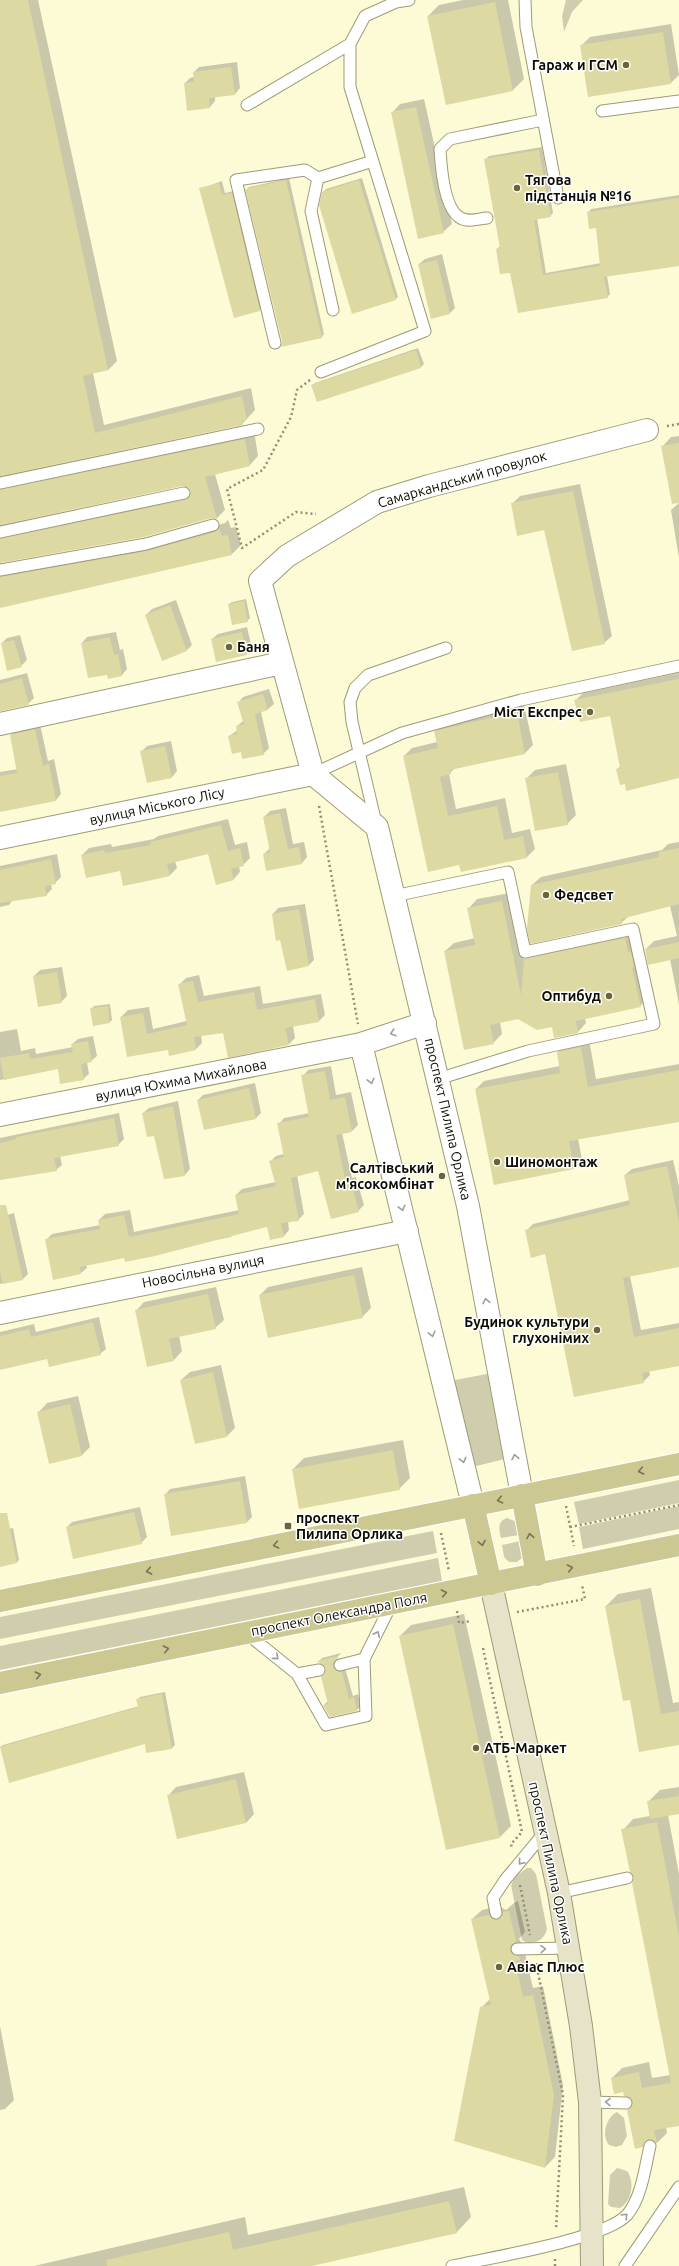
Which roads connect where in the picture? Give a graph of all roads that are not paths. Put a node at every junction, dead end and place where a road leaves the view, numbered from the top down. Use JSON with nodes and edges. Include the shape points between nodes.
{"nodes":[{"id":1,"x":409,"y":0,"type":"edge"},
{"id":2,"x":525,"y":0,"type":"edge"},
{"id":3,"x":350,"y":44,"type":"junction"},
{"id":4,"x":679,"y":100,"type":"edge"},
{"id":5,"x":247,"y":105,"type":"dead end"},
{"id":6,"x":602,"y":111,"type":"dead end"},
{"id":7,"x":543,"y":120,"type":"junction"},
{"id":8,"x":373,"y":161,"type":"junction"},
{"id":9,"x":318,"y":178,"type":"junction"},
{"id":10,"x":558,"y":198,"type":"dead end"},
{"id":11,"x":487,"y":218,"type":"dead end"},
{"id":12,"x":333,"y":310,"type":"dead end"},
{"id":13,"x":276,"y":343,"type":"dead end"},
{"id":14,"x":321,"y":372,"type":"road end"},
{"id":15,"x":258,"y":429,"type":"dead end"},
{"id":16,"x":647,"y":430,"type":"dead end"},
{"id":17,"x":0,"y":483,"type":"edge"},
{"id":18,"x":184,"y":492,"type":"dead end"},
{"id":19,"x":213,"y":525,"type":"dead end"},
{"id":20,"x":0,"y":532,"type":"edge"},
{"id":21,"x":0,"y":570,"type":"edge"},
{"id":22,"x":446,"y":648,"type":"dead end"},
{"id":23,"x":282,"y":663,"type":"junction"},
{"id":24,"x":679,"y":666,"type":"edge"},
{"id":25,"x":0,"y":724,"type":"edge"},
{"id":26,"x":359,"y":753,"type":"junction"},
{"id":27,"x":313,"y":774,"type":"junction"},
{"id":28,"x":377,"y":827,"type":"junction"},
{"id":29,"x":0,"y":838,"type":"edge"},
{"id":30,"x":394,"y":896,"type":"junction"},
{"id":31,"x":425,"y":1023,"type":"junction"},
{"id":32,"x":361,"y":1044,"type":"junction"},
{"id":33,"x":438,"y":1079,"type":"junction"},
{"id":34,"x":0,"y":1116,"type":"edge"},
{"id":35,"x":407,"y":1230,"type":"junction"},
{"id":36,"x":0,"y":1313,"type":"edge"},
{"id":37,"x":679,"y":1464,"type":"edge"},
{"id":38,"x":522,"y":1495,"type":"junction"},
{"id":39,"x":473,"y":1505,"type":"junction"},
{"id":40,"x":679,"y":1545,"type":"edge"},
{"id":41,"x":537,"y":1574,"type":"junction"},
{"id":42,"x":490,"y":1584,"type":"junction"},
{"id":43,"x":0,"y":1601,"type":"edge"},
{"id":44,"x":392,"y":1603,"type":"junction"},
{"id":45,"x":246,"y":1632,"type":"junction"},
{"id":46,"x":364,"y":1659,"type":"junction"},
{"id":47,"x":340,"y":1665,"type":"dead end"},
{"id":48,"x":319,"y":1670,"type":"dead end"},
{"id":49,"x":297,"y":1674,"type":"junction"},
{"id":50,"x":0,"y":1683,"type":"edge"},
{"id":51,"x":546,"y":1831,"type":"junction"},
{"id":52,"x":628,"y":1878,"type":"dead end"},
{"id":53,"x":559,"y":1893,"type":"junction"},
{"id":54,"x":496,"y":1913,"type":"dead end"},
{"id":55,"x":569,"y":1948,"type":"junction"},
{"id":56,"x":517,"y":1949,"type":"dead end"},
{"id":57,"x":590,"y":2102,"type":"junction"},
{"id":58,"x":626,"y":2103,"type":"dead end"},
{"id":59,"x":650,"y":2146,"type":"dead end"},
{"id":60,"x":679,"y":2188,"type":"edge"},
{"id":61,"x":591,"y":2234,"type":"junction"},
{"id":62,"x":452,"y":2266,"type":"edge"},
{"id":63,"x":592,"y":2266,"type":"edge"},
{"id":64,"x":626,"y":2266,"type":"edge"}],
"edges":[{"from":1,"to":3,"type":"lane","via":[[396,2],[366,16]]},
{"from":2,"to":7,"type":"lane","via":[[526,27]]},
{"from":3,"to":5,"type":"lane"},
{"from":3,"to":8,"type":"lane","via":[[350,87]]},
{"from":4,"to":6,"type":"lane"},
{"from":7,"to":10,"type":"lane"},
{"from":7,"to":11,"type":"lane","via":[[450,139],[440,150],[449,205],[459,218],[470,221]]},
{"from":8,"to":9,"type":"lane"},
{"from":8,"to":14,"type":"lane","via":[[425,331]]},
{"from":9,"to":12,"type":"lane","via":[[311,211]]},
{"from":9,"to":13,"type":"lane","via":[[305,170],[236,180]]},
{"from":15,"to":17,"type":"lane"},
{"from":16,"to":23,"type":"street","name":"Самаркандський провулок","via":[[429,486],[377,502],[287,556],[260,581]]},
{"from":18,"to":20,"type":"lane"},
{"from":19,"to":21,"type":"lane","via":[[146,544]]},
{"from":22,"to":26,"type":"lane","via":[[368,675],[355,688],[350,702]]},
{"from":23,"to":25,"type":"street"},
{"from":23,"to":27,"type":"street","name":"Самаркандський провулок"},
{"from":24,"to":26,"type":"lane","via":[[513,702],[402,733]]},
{"from":26,"to":27,"type":"lane"},
{"from":26,"to":28,"type":"lane"},
{"from":27,"to":28,"type":"street"},
{"from":27,"to":29,"type":"street","name":"вулиця Міського Лісу"},
{"from":28,"to":30,"type":"street","name":"проспект Пилипа Орлика"},
{"from":30,"to":31,"type":"street","name":"проспект Пилипа Орлика"},
{"from":30,"to":33,"type":"lane","via":[[508,872],[525,952],[633,929],[654,1024],[528,1051]]},
{"from":31,"to":32,"type":"street","name":"вулиця Юхима Михайлова","one_way":true},
{"from":31,"to":33,"type":"street","name":"проспект Пилипа Орлика"},
{"from":32,"to":34,"type":"street","name":"вулиця Юхима Михайлова"},
{"from":32,"to":35,"type":"street","one_way":true},
{"from":38,"to":33,"type":"street","name":"проспект Пилипа Орлика","one_way":true,"via":[[468,1206]]},
{"from":35,"to":36,"type":"street","name":"Новосільна вулиця"},
{"from":35,"to":39,"type":"street","one_way":true},
{"from":37,"to":38,"type":"main road","one_way":true},
{"from":38,"to":39,"type":"main road","one_way":true},
{"from":41,"to":38,"type":"main road","one_way":true},
{"from":39,"to":42,"type":"main road","one_way":true},
{"from":39,"to":43,"type":"main road","one_way":true},
{"from":41,"to":40,"type":"main road","name":"проспект Олександра Поля","one_way":true},
{"from":41,"to":42,"type":"main road","name":"проспект Олександра Поля"},
{"from":44,"to":42,"type":"main road","name":"проспект Олександра Поля","one_way":true},
{"from":42,"to":51,"type":"main road","name":"проспект Пилипа Орлика"},
{"from":44,"to":45,"type":"main road","name":"проспект Олександра Поля"},
{"from":46,"to":44,"type":"lane","one_way":true},
{"from":45,"to":49,"type":"lane","one_way":true},
{"from":50,"to":45,"type":"main road","name":"проспект Олександра Поля","one_way":true},
{"from":46,"to":47,"type":"lane"},
{"from":46,"to":49,"type":"lane","via":[[366,1716],[326,1725]]},
{"from":48,"to":49,"type":"lane"},
{"from":51,"to":53,"type":"main road","name":"проспект Пилипа Орлика"},
{"from":51,"to":54,"type":"lane","one_way":true,"via":[[493,1898]]},
{"from":52,"to":53,"type":"lane"},
{"from":53,"to":55,"type":"main road","name":"проспект Пилипа Орлика"},
{"from":56,"to":55,"type":"lane","one_way":true},
{"from":55,"to":57,"type":"main road","name":"проспект Пилипа Орлика"},
{"from":58,"to":57,"type":"lane","one_way":true},
{"from":57,"to":61,"type":"main road","name":"проспект Пилипа Орлика"},
{"from":61,"to":59,"type":"lane","one_way":true,"via":[[620,2221],[632,2208]]},
{"from":60,"to":64,"type":"lane"},
{"from":61,"to":62,"type":"lane"},
{"from":61,"to":63,"type":"main road","name":"проспект Пилипа Орлика"}]}
